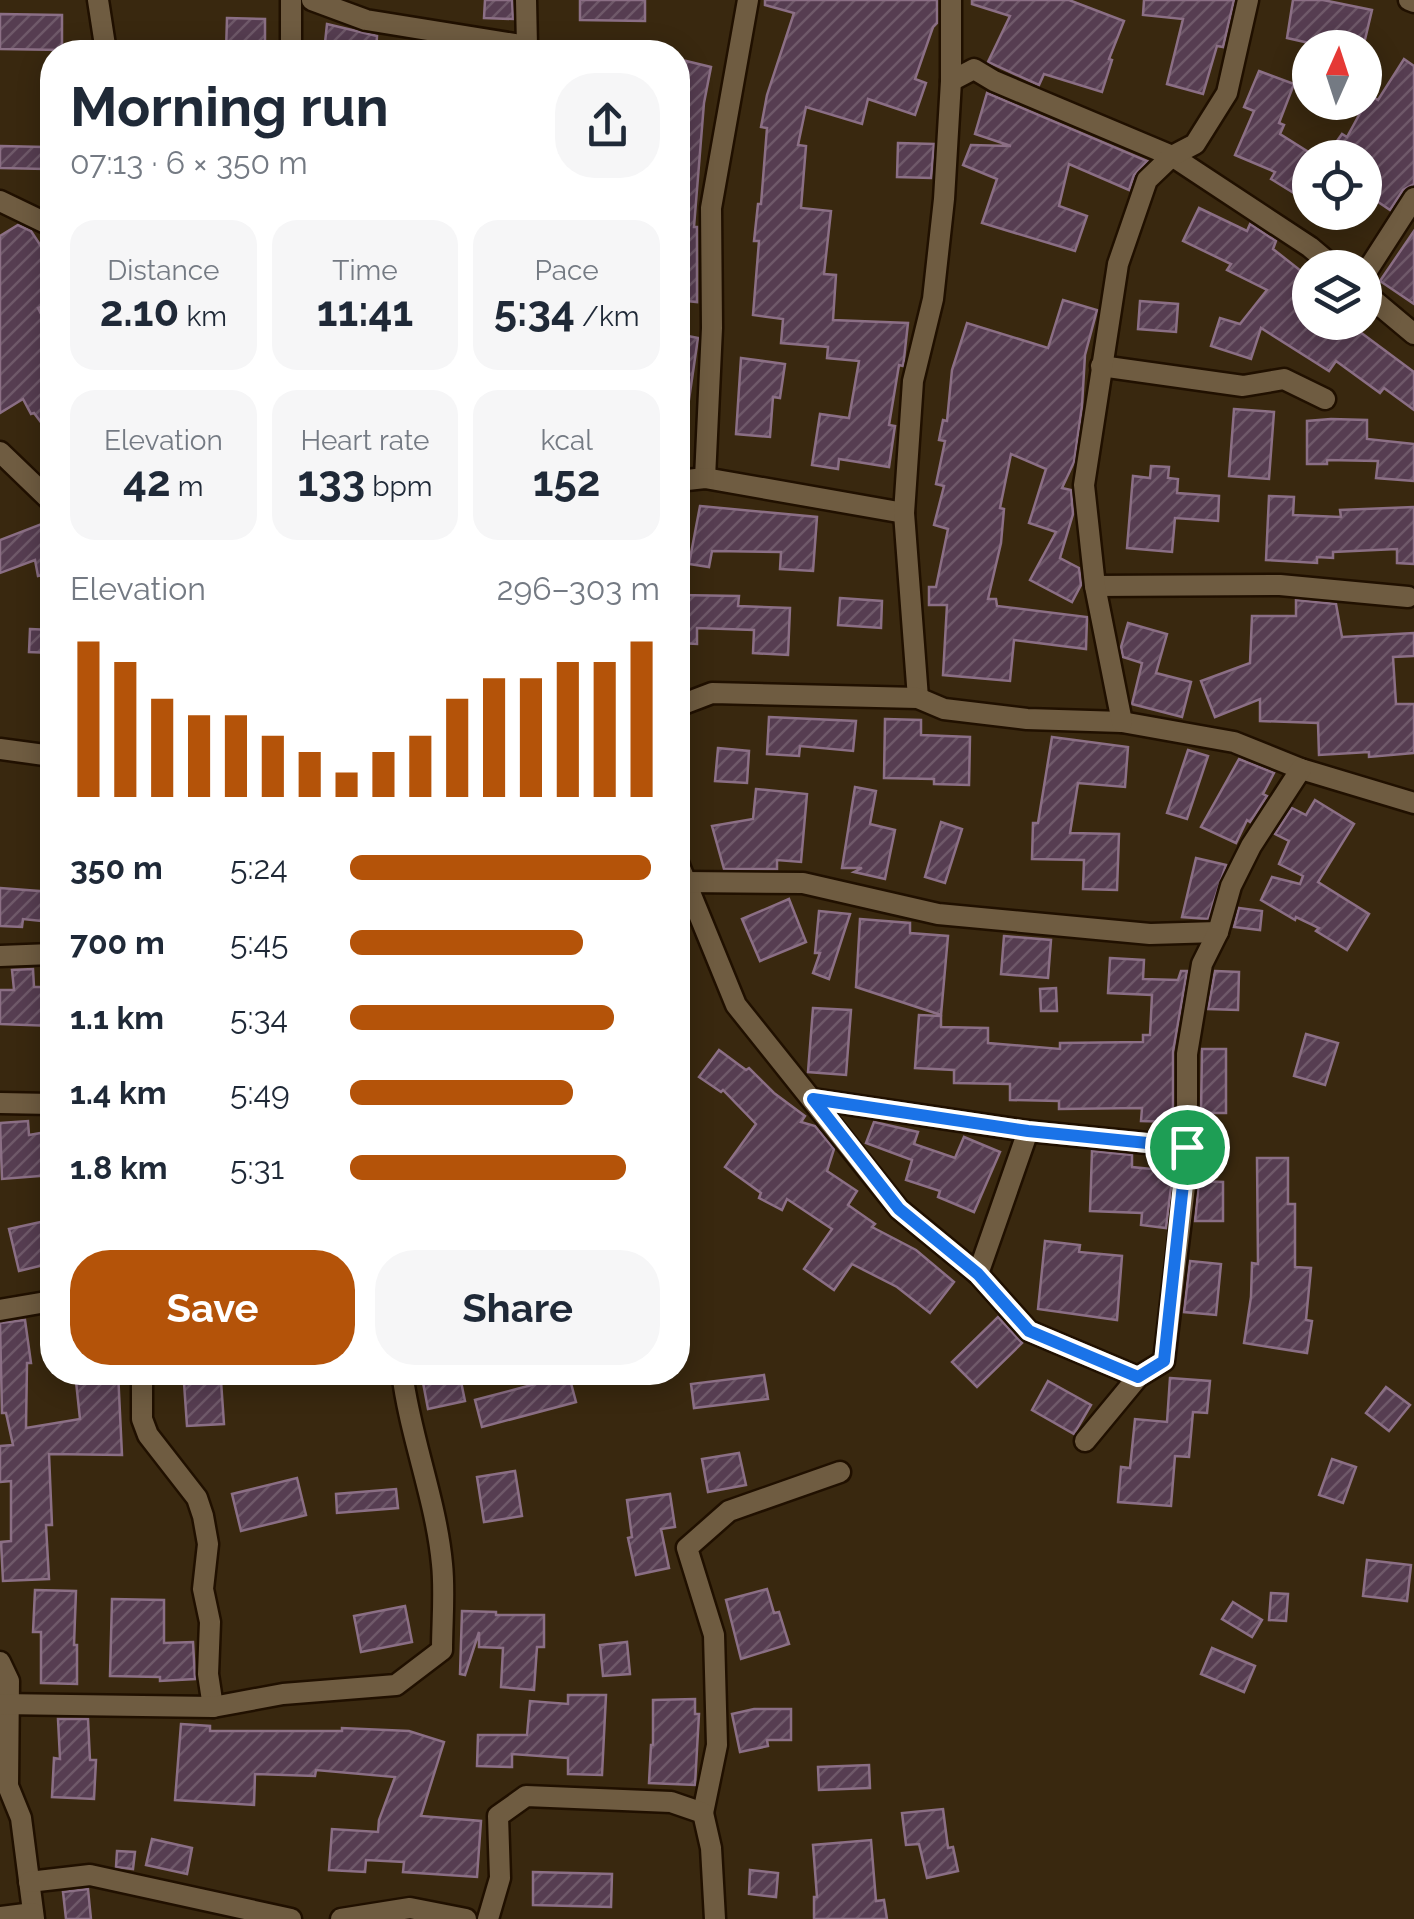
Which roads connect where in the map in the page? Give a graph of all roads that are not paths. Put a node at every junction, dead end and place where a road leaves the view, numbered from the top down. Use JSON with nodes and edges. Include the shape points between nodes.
{"nodes":[{"id":1,"x":98,"y":0,"type":"edge"},
{"id":2,"x":292,"y":0,"type":"edge"},
{"id":3,"x":312,"y":0,"type":"edge"},
{"id":4,"x":526,"y":0,"type":"edge"},
{"id":5,"x":748,"y":0,"type":"edge"},
{"id":6,"x":951,"y":0,"type":"edge"},
{"id":7,"x":1248,"y":0,"type":"edge"},
{"id":8,"x":104,"y":40,"type":"edge"},
{"id":9,"x":291,"y":40,"type":"edge"},
{"id":10,"x":473,"y":40,"type":"edge"},
{"id":11,"x":526,"y":40,"type":"edge"},
{"id":12,"x":951,"y":80,"type":"junction"},
{"id":13,"x":1172,"y":156,"type":"junction"},
{"id":14,"x":1414,"y":198,"type":"edge"},
{"id":15,"x":0,"y":201,"type":"edge"},
{"id":16,"x":40,"y":220,"type":"edge"},
{"id":17,"x":1314,"y":250,"type":"edge"},
{"id":18,"x":1380,"y":250,"type":"edge"},
{"id":19,"x":1382,"y":307,"type":"edge"},
{"id":20,"x":1414,"y":334,"type":"edge"},
{"id":21,"x":1101,"y":366,"type":"junction"},
{"id":22,"x":1325,"y":399,"type":"dead end"},
{"id":23,"x":0,"y":452,"type":"edge"},
{"id":24,"x":706,"y":478,"type":"junction"},
{"id":25,"x":690,"y":480,"type":"edge"},
{"id":26,"x":40,"y":484,"type":"edge"},
{"id":27,"x":904,"y":514,"type":"junction"},
{"id":28,"x":1095,"y":586,"type":"junction"},
{"id":29,"x":1408,"y":597,"type":"dead end"},
{"id":30,"x":918,"y":698,"type":"junction"},
{"id":31,"x":690,"y":701,"type":"edge"},
{"id":32,"x":1122,"y":722,"type":"junction"},
{"id":33,"x":0,"y":749,"type":"edge"},
{"id":34,"x":40,"y":754,"type":"edge"},
{"id":35,"x":1301,"y":770,"type":"junction"},
{"id":36,"x":1414,"y":803,"type":"edge"},
{"id":37,"x":690,"y":873,"type":"edge"},
{"id":38,"x":690,"y":894,"type":"edge"},
{"id":39,"x":1218,"y":932,"type":"junction"},
{"id":40,"x":40,"y":954,"type":"edge"},
{"id":41,"x":0,"y":956,"type":"edge"},
{"id":42,"x":813,"y":1099,"type":"junction"},
{"id":43,"x":0,"y":1103,"type":"edge"},
{"id":44,"x":40,"y":1104,"type":"edge"},
{"id":45,"x":1028,"y":1131,"type":"junction"},
{"id":46,"x":1187,"y":1147,"type":"junction"},
{"id":47,"x":978,"y":1274,"type":"junction"},
{"id":48,"x":40,"y":1303,"type":"edge"},
{"id":49,"x":0,"y":1310,"type":"edge"},
{"id":50,"x":1138,"y":1377,"type":"junction"},
{"id":51,"x":142,"y":1385,"type":"edge"},
{"id":52,"x":403,"y":1385,"type":"edge"},
{"id":53,"x":1085,"y":1441,"type":"dead end"},
{"id":54,"x":840,"y":1472,"type":"dead end"},
{"id":55,"x":0,"y":1662,"type":"edge"},
{"id":56,"x":4,"y":1704,"type":"edge"},
{"id":57,"x":213,"y":1707,"type":"junction"},
{"id":58,"x":704,"y":1812,"type":"junction"},
{"id":59,"x":29,"y":1882,"type":"junction"},
{"id":60,"x":0,"y":1916,"type":"edge"},
{"id":61,"x":33,"y":1916,"type":"edge"},
{"id":62,"x":291,"y":1919,"type":"edge"},
{"id":63,"x":341,"y":1919,"type":"edge"},
{"id":64,"x":466,"y":1919,"type":"edge"},
{"id":65,"x":488,"y":1919,"type":"edge"},
{"id":66,"x":714,"y":1919,"type":"edge"}],
"edges":[{"from":1,"to":8,"type":"street"},
{"from":2,"to":9,"type":"street"},
{"from":3,"to":10,"type":"street","via":[[366,20]]},
{"from":4,"to":11,"type":"street"},
{"from":5,"to":24,"type":"street","via":[[712,208]]},
{"from":6,"to":12,"type":"street"},
{"from":7,"to":13,"type":"street","via":[[1226,93],[1195,144]]},
{"from":12,"to":13,"type":"street","via":[[974,69]]},
{"from":12,"to":27,"type":"street","via":[[933,299],[912,382]]},
{"from":13,"to":17,"type":"street"},
{"from":13,"to":21,"type":"street","via":[[1147,180],[1118,264]]},
{"from":14,"to":18,"type":"street"},
{"from":15,"to":16,"type":"street"},
{"from":19,"to":20,"type":"street"},
{"from":21,"to":22,"type":"street","via":[[1243,386],[1284,379]]},
{"from":21,"to":28,"type":"street","via":[[1084,484]]},
{"from":23,"to":26,"type":"street"},
{"from":24,"to":25,"type":"street"},
{"from":24,"to":27,"type":"street"},
{"from":27,"to":30,"type":"street"},
{"from":28,"to":29,"type":"street","via":[[1280,584]]},
{"from":28,"to":32,"type":"street"},
{"from":30,"to":31,"type":"street","via":[[712,693]]},
{"from":30,"to":32,"type":"street","via":[[944,710]]},
{"from":32,"to":35,"type":"street","via":[[1234,742]]},
{"from":33,"to":34,"type":"street"},
{"from":35,"to":36,"type":"street"},
{"from":35,"to":39,"type":"street","via":[[1231,886]]},
{"from":37,"to":39,"type":"street","via":[[803,883],[938,914],[1150,934]]},
{"from":38,"to":42,"type":"street","via":[[736,1005]]},
{"from":39,"to":46,"type":"street","via":[[1202,964],[1187,1054]]},
{"from":40,"to":41,"type":"street"},
{"from":42,"to":45,"type":"street"},
{"from":42,"to":47,"type":"street","via":[[899,1209]]},
{"from":43,"to":44,"type":"street"},
{"from":45,"to":46,"type":"street"},
{"from":45,"to":47,"type":"street"},
{"from":46,"to":50,"type":"street","via":[[1164,1361]]},
{"from":47,"to":50,"type":"street","via":[[1029,1331]]},
{"from":48,"to":49,"type":"street"},
{"from":50,"to":53,"type":"street"},
{"from":51,"to":57,"type":"street","via":[[148,1436],[197,1498],[203,1516]]},
{"from":52,"to":57,"type":"street","via":[[442,1563],[442,1650],[396,1685]]},
{"from":54,"to":58,"type":"street","via":[[729,1510],[687,1548],[714,1635],[717,1745]]},
{"from":55,"to":56,"type":"street","via":[[8,1681]]},
{"from":56,"to":57,"type":"street"},
{"from":56,"to":59,"type":"street","via":[[8,1786],[21,1818]]},
{"from":58,"to":65,"type":"street","via":[[671,1802],[526,1796],[498,1816],[500,1878]]},
{"from":58,"to":66,"type":"street"},
{"from":59,"to":61,"type":"street"},
{"from":59,"to":62,"type":"street","via":[[90,1876]]},
{"from":60,"to":61,"type":"street"},
{"from":63,"to":64,"type":"street","via":[[410,1908]]}]}
